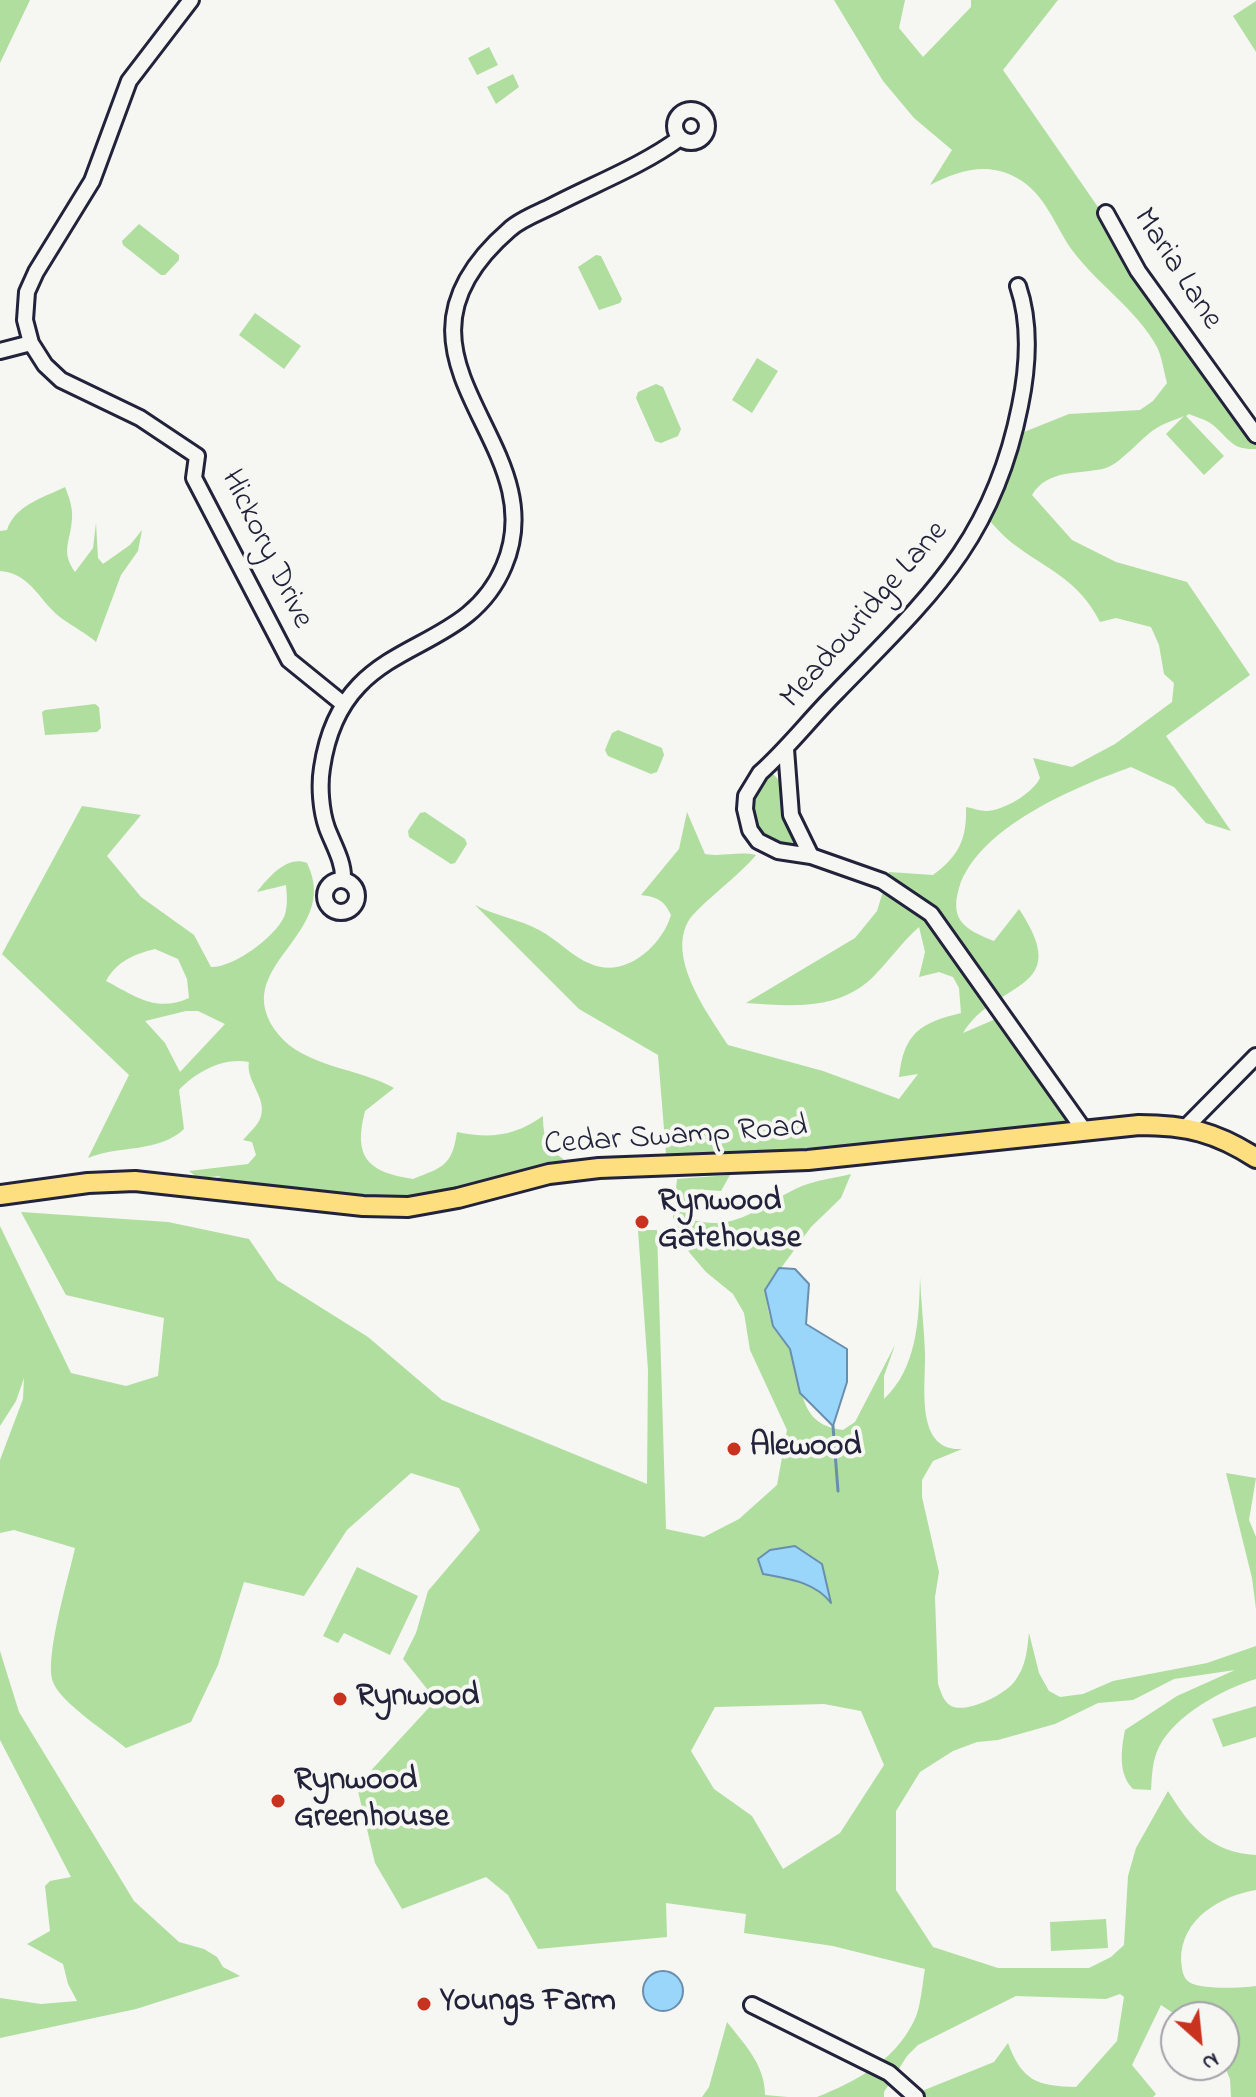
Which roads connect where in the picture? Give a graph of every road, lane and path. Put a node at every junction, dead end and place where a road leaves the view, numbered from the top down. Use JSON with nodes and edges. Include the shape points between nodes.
{"nodes":[{"id":1,"x":191,"y":0,"type":"edge"},
{"id":2,"x":680,"y":138,"type":"dead end"},
{"id":3,"x":1106,"y":213,"type":"dead end"},
{"id":4,"x":1018,"y":286,"type":"dead end"},
{"id":5,"x":31,"y":343,"type":"junction"},
{"id":6,"x":0,"y":351,"type":"edge"},
{"id":7,"x":1256,"y":435,"type":"edge"},
{"id":8,"x":342,"y":703,"type":"junction"},
{"id":9,"x":786,"y":749,"type":"junction"},
{"id":10,"x":811,"y":856,"type":"junction"},
{"id":11,"x":343,"y":879,"type":"dead end"},
{"id":12,"x":1256,"y":1056,"type":"edge"},
{"id":13,"x":1187,"y":1126,"type":"junction"},
{"id":14,"x":1084,"y":1130,"type":"junction"},
{"id":15,"x":1256,"y":1158,"type":"edge"},
{"id":16,"x":1,"y":1191,"type":"edge"},
{"id":17,"x":752,"y":2005,"type":"dead end"},
{"id":18,"x":916,"y":2097,"type":"edge"}],
"edges":[{"from":1,"to":5,"type":"street","via":[[129,81],[92,181],[36,272],[27,292],[25,320]]},
{"from":2,"to":8,"type":"street","via":[[512,227],[472,266],[455,315],[454,351],[512,487],[511,549],[494,588],[474,611],[385,662]]},
{"from":3,"to":7,"type":"street","name":"Maria Lane","via":[[1138,271]]},
{"from":4,"to":9,"type":"street","name":"Meadowridge Lane","via":[[1026,316],[1023,392],[989,507],[948,574]]},
{"from":5,"to":6,"type":"street"},
{"from":5,"to":8,"type":"street","name":"Hickory Drive","via":[[61,380],[140,418],[197,456],[194,478],[289,660]]},
{"from":8,"to":11,"type":"street","via":[[326,748],[321,784],[325,821]]},
{"from":9,"to":10,"type":"street","name":"Meadowridge Lane","via":[[791,815]]},
{"from":9,"to":10,"type":"street","name":"Meadowridge Lane","via":[[750,785],[745,817],[758,841]]},
{"from":10,"to":14,"type":"street","name":"Meadowridge Lane","via":[[882,881],[931,914]]},
{"from":12,"to":13,"type":"street"},
{"from":13,"to":14,"type":"main road","name":"Cedar Swamp Road"},
{"from":13,"to":15,"type":"main road","name":"Cedar Swamp Road"},
{"from":14,"to":16,"type":"main road","name":"Cedar Swamp Road","via":[[808,1160],[599,1168],[549,1174],[408,1207],[135,1181]]},
{"from":17,"to":18,"type":"street","via":[[889,2073]]}]}
